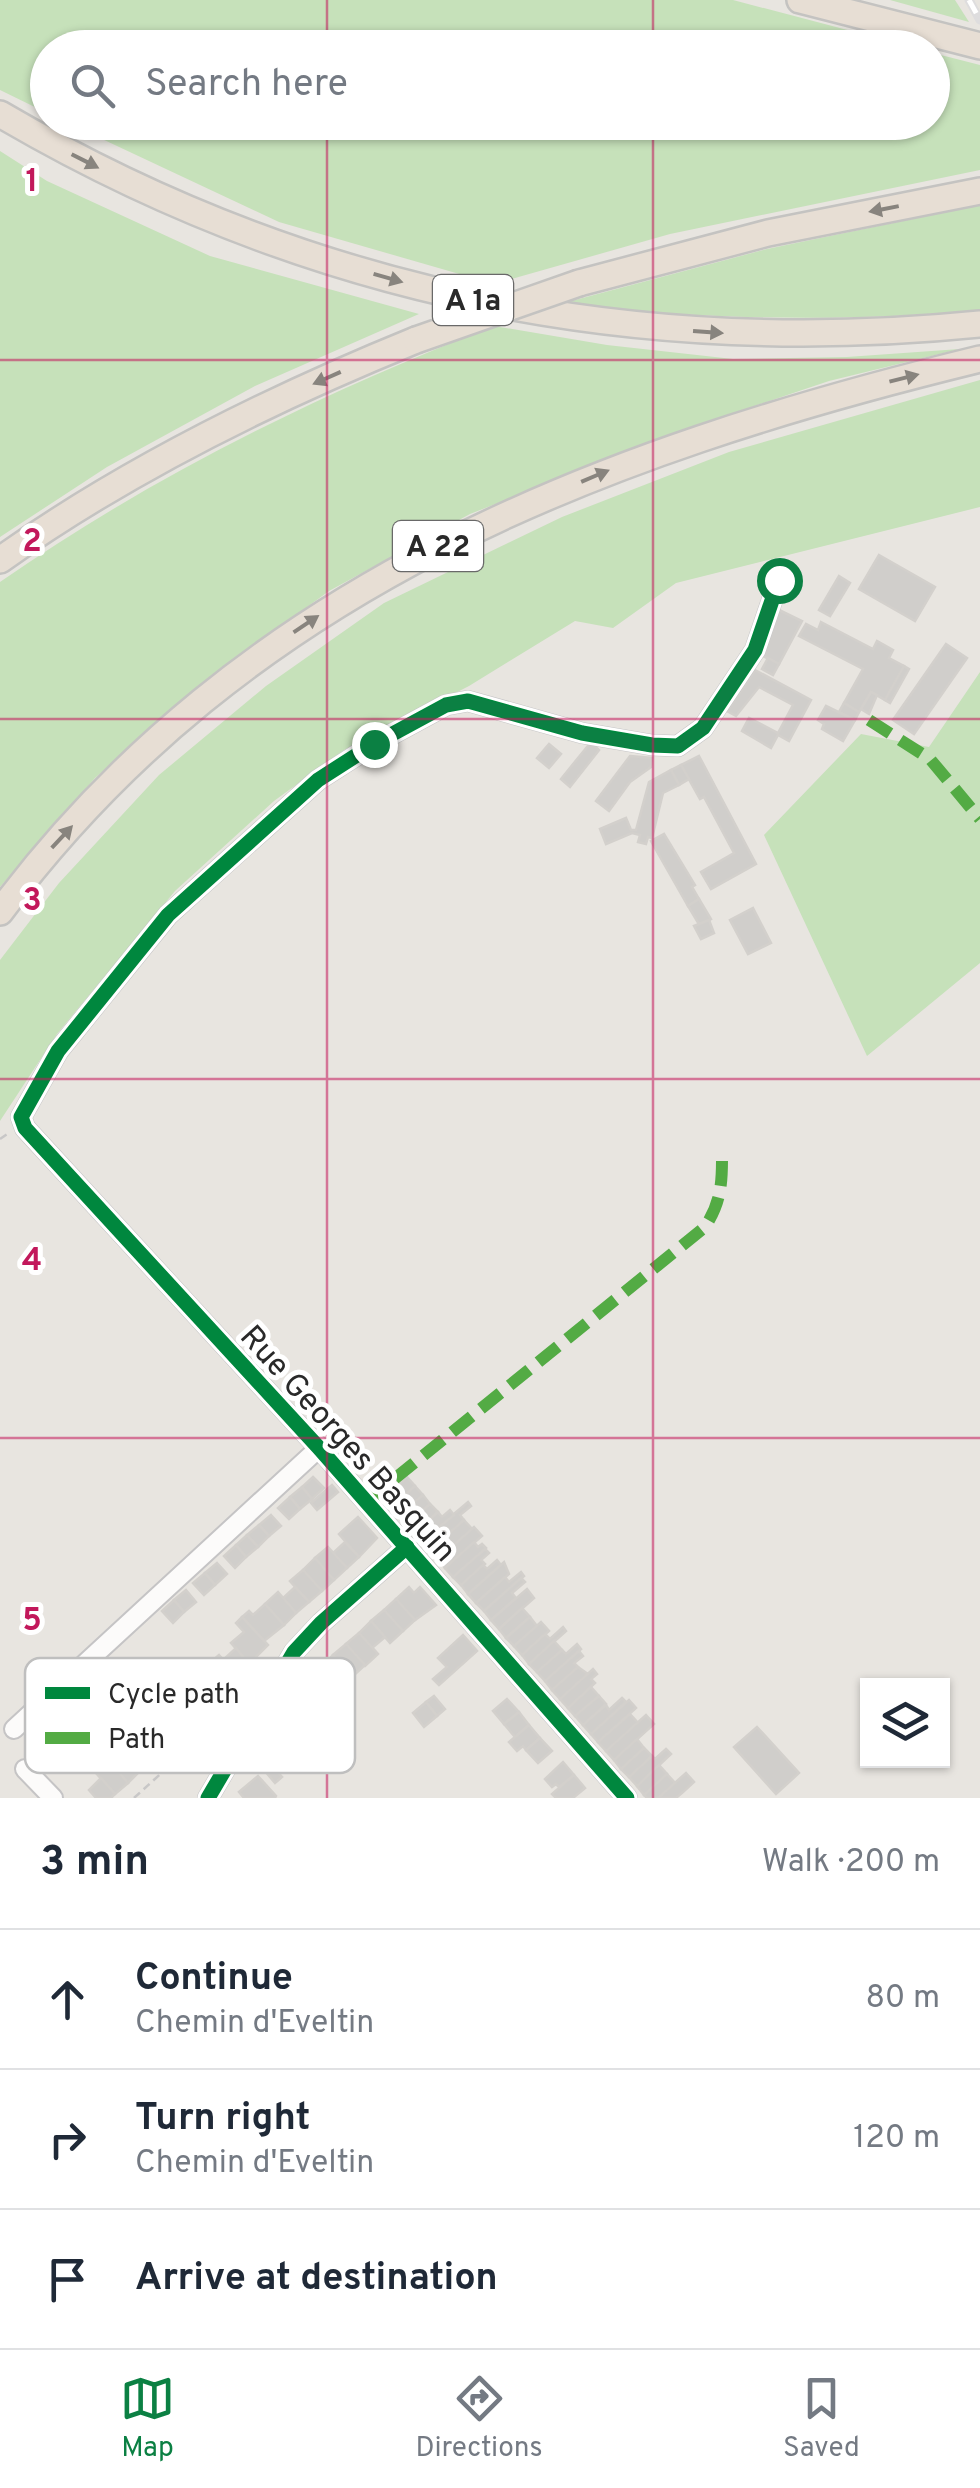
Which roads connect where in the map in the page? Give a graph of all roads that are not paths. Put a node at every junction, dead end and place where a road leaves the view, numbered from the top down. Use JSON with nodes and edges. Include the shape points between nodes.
{"nodes":[{"id":1,"x":800,"y":0,"type":"edge"},
{"id":2,"x":917,"y":30,"type":"edge"},
{"id":3,"x":950,"y":39,"type":"edge"},
{"id":4,"x":979,"y":46,"type":"edge"},
{"id":5,"x":0,"y":114,"type":"edge"},
{"id":6,"x":30,"y":130,"type":"edge"},
{"id":7,"x":49,"y":140,"type":"edge"},
{"id":8,"x":980,"y":190,"type":"edge"},
{"id":9,"x":980,"y":324,"type":"edge"},
{"id":10,"x":980,"y":359,"type":"edge"},
{"id":11,"x":0,"y":560,"type":"edge"},
{"id":12,"x":779,"y":580,"type":"dead end"},
{"id":13,"x":0,"y":912,"type":"edge"},
{"id":14,"x":319,"y":1448,"type":"junction"},
{"id":15,"x":406,"y":1548,"type":"junction"},
{"id":16,"x":92,"y":1658,"type":"edge"},
{"id":17,"x":293,"y":1658,"type":"edge"},
{"id":18,"x":25,"y":1720,"type":"edge"},
{"id":19,"x":14,"y":1730,"type":"dead end"},
{"id":20,"x":29,"y":1773,"type":"edge"},
{"id":21,"x":223,"y":1773,"type":"edge"},
{"id":22,"x":53,"y":1798,"type":"edge"},
{"id":23,"x":208,"y":1798,"type":"edge"},
{"id":24,"x":627,"y":1798,"type":"edge"}],
"edges":[{"from":1,"to":2,"type":"highway"},
{"from":3,"to":4,"type":"highway"},
{"from":5,"to":6,"type":"highway","number":"A 1a","one_way":true},
{"from":7,"to":9,"type":"highway","number":"A 1a","one_way":true,"via":[[254,235],[486,303],[576,320],[723,333]]},
{"from":8,"to":11,"type":"highway","one_way":true,"bridge":true,"via":[[768,233],[579,283],[416,340],[225,426]]},
{"from":13,"to":10,"type":"highway","number":"A 22","one_way":true,"via":[[91,806],[184,718],[297,630],[388,572],[481,524],[658,452],[819,400]]},
{"from":12,"to":14,"type":"street","name":"Rue Georges Basquin","via":[[755,650],[703,728],[678,746],[582,733],[468,701],[446,705],[318,780],[168,915],[58,1052],[26,1103],[25,1128]]},
{"from":14,"to":15,"type":"street","name":"Rue Georges Basquin"},
{"from":14,"to":16,"type":"street"},
{"from":15,"to":17,"type":"street"},
{"from":15,"to":24,"type":"street","name":"Rue Georges Basquin"},
{"from":18,"to":19,"type":"street"},
{"from":20,"to":22,"type":"street"},
{"from":21,"to":23,"type":"street"}]}
